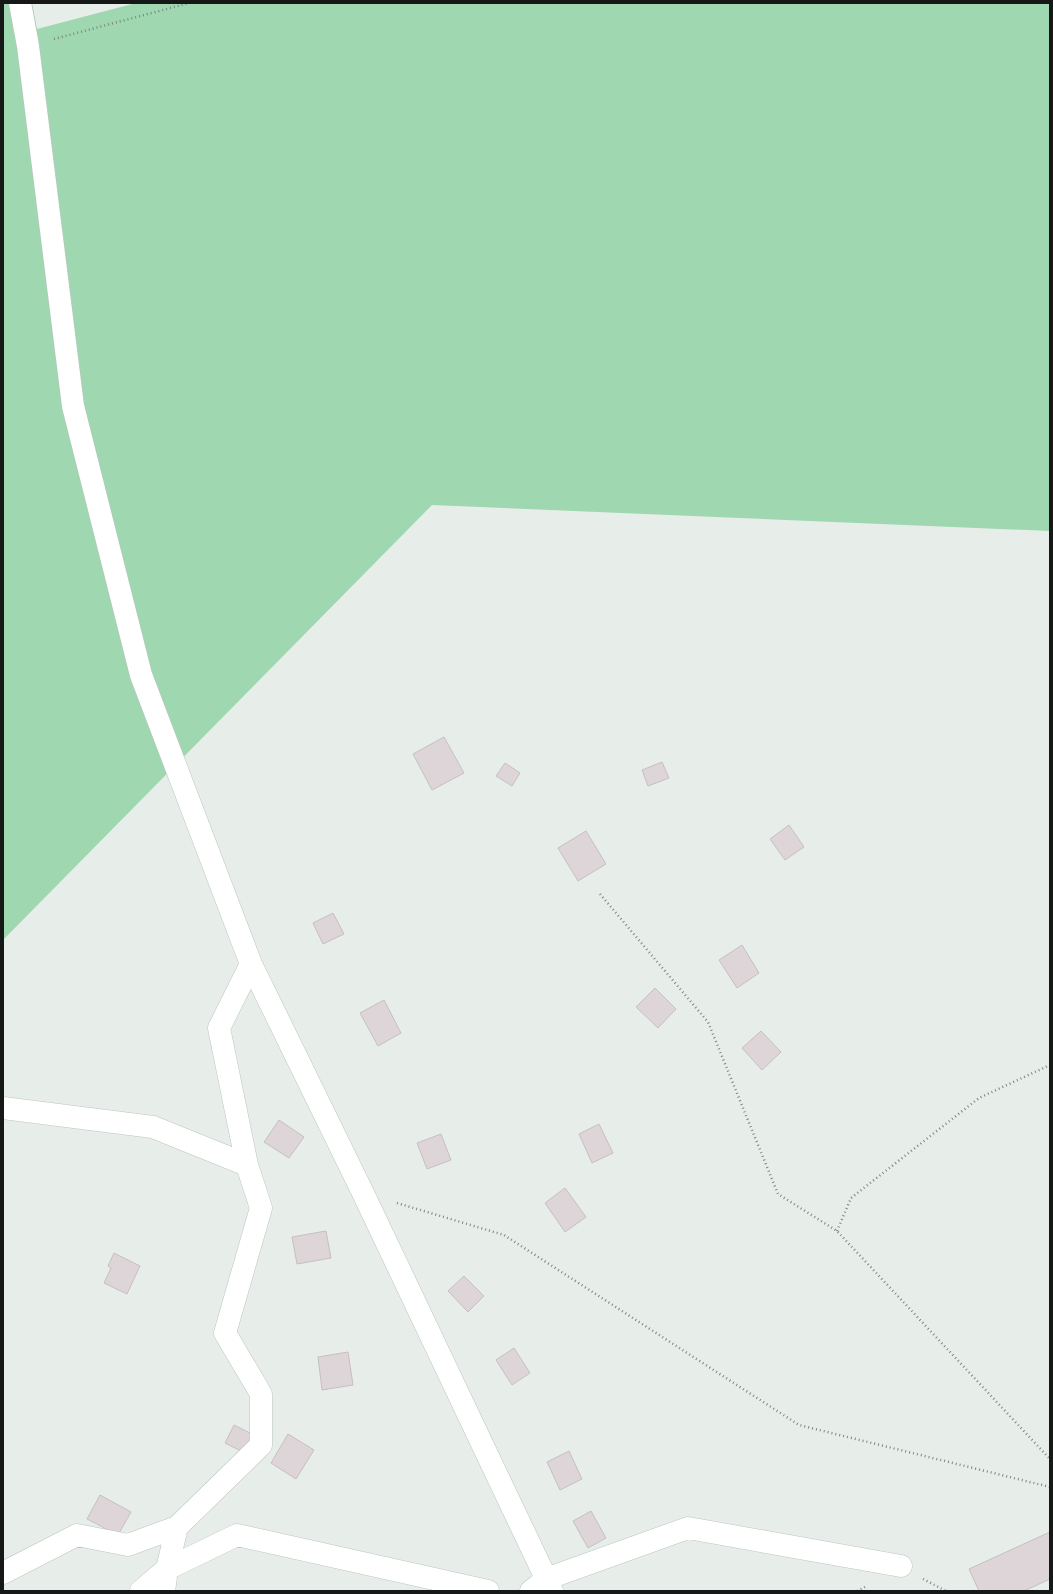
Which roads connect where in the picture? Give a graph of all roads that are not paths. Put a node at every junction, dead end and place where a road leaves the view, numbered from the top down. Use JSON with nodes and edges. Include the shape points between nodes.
{"nodes":[{"id":1,"x":20,"y":3,"type":"edge"},
{"id":2,"x":251,"y":964,"type":"junction"},
{"id":3,"x":3,"y":1108,"type":"edge"},
{"id":4,"x":247,"y":1165,"type":"junction"},
{"id":5,"x":177,"y":1527,"type":"junction"},
{"id":6,"x":901,"y":1566,"type":"dead end"},
{"id":7,"x":167,"y":1569,"type":"junction"},
{"id":8,"x":3,"y":1573,"type":"edge"},
{"id":9,"x":543,"y":1587,"type":"edge"},
{"id":10,"x":141,"y":1591,"type":"edge"},
{"id":11,"x":164,"y":1591,"type":"edge"},
{"id":12,"x":488,"y":1591,"type":"edge"}],
"edges":[{"from":1,"to":2,"type":"street","via":[[28,46],[73,406],[141,675]]},
{"from":2,"to":4,"type":"street","via":[[219,1028]]},
{"from":2,"to":9,"type":"street","via":[[364,1193]]},
{"from":3,"to":4,"type":"street","via":[[152,1127]]},
{"from":4,"to":5,"type":"street","via":[[261,1208],[225,1333],[262,1394],[260,1445]]},
{"from":5,"to":7,"type":"street"},
{"from":5,"to":8,"type":"street","via":[[128,1545],[77,1535]]},
{"from":6,"to":9,"type":"street","via":[[688,1528]]},
{"from":7,"to":10,"type":"street"},
{"from":7,"to":11,"type":"street"},
{"from":7,"to":12,"type":"street","via":[[237,1534]]}]}
